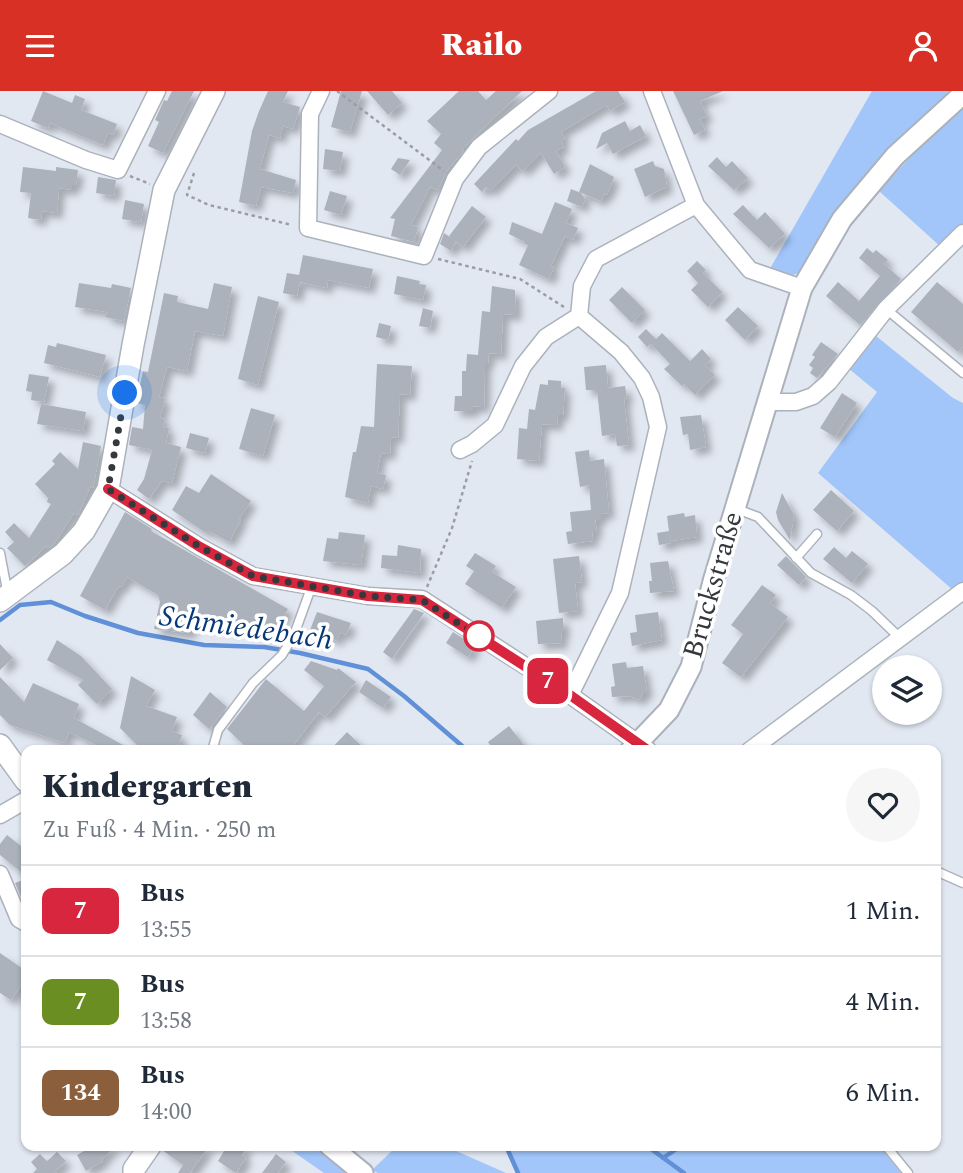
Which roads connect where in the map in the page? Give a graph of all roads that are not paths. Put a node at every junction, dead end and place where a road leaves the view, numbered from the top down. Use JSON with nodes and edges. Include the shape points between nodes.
{"nodes":[{"id":1,"x":157,"y":91,"type":"edge"},
{"id":2,"x":214,"y":91,"type":"edge"},
{"id":3,"x":321,"y":91,"type":"edge"},
{"id":4,"x":549,"y":91,"type":"edge"},
{"id":5,"x":652,"y":91,"type":"edge"},
{"id":6,"x":963,"y":94,"type":"edge"},
{"id":7,"x":0,"y":124,"type":"edge"},
{"id":8,"x":696,"y":205,"type":"junction"},
{"id":9,"x":963,"y":233,"type":"edge"},
{"id":10,"x":802,"y":288,"type":"junction"},
{"id":11,"x":886,"y":309,"type":"junction"},
{"id":12,"x":579,"y":316,"type":"junction"},
{"id":13,"x":963,"y":373,"type":"edge"},
{"id":14,"x":767,"y":402,"type":"junction"},
{"id":15,"x":466,"y":447,"type":"road end"},
{"id":16,"x":108,"y":489,"type":"junction"},
{"id":17,"x":735,"y":508,"type":"junction"},
{"id":18,"x":817,"y":534,"type":"dead end"},
{"id":19,"x":0,"y":553,"type":"edge"},
{"id":20,"x":796,"y":558,"type":"junction"},
{"id":21,"x":311,"y":588,"type":"junction"},
{"id":22,"x":963,"y":591,"type":"edge"},
{"id":23,"x":4,"y":598,"type":"edge"},
{"id":24,"x":900,"y":638,"type":"junction"},
{"id":25,"x":570,"y":695,"type":"junction"},
{"id":26,"x":0,"y":745,"type":"edge"},
{"id":27,"x":214,"y":745,"type":"edge"},
{"id":28,"x":635,"y":745,"type":"edge"},
{"id":29,"x":641,"y":745,"type":"edge"},
{"id":30,"x":757,"y":745,"type":"edge"},
{"id":31,"x":21,"y":774,"type":"edge"},
{"id":32,"x":21,"y":803,"type":"edge"},
{"id":33,"x":0,"y":815,"type":"edge"},
{"id":34,"x":941,"y":873,"type":"edge"},
{"id":35,"x":0,"y":874,"type":"edge"},
{"id":36,"x":963,"y":883,"type":"edge"},
{"id":37,"x":21,"y":920,"type":"edge"},
{"id":38,"x":146,"y":1151,"type":"edge"},
{"id":39,"x":336,"y":1151,"type":"edge"},
{"id":40,"x":890,"y":1151,"type":"edge"},
{"id":41,"x":130,"y":1172,"type":"edge"},
{"id":42,"x":363,"y":1173,"type":"edge"},
{"id":43,"x":908,"y":1173,"type":"edge"}],
"edges":[{"from":1,"to":7,"type":"street","via":[[118,170]]},
{"from":2,"to":16,"type":"main road","via":[[164,190]]},
{"from":3,"to":4,"type":"street","via":[[310,114],[308,228],[424,256],[455,179],[479,146]]},
{"from":5,"to":8,"type":"street"},
{"from":6,"to":10,"type":"street","name":"Bruckstraße","via":[[895,156],[842,219]]},
{"from":8,"to":10,"type":"street","via":[[750,270]]},
{"from":8,"to":12,"type":"street","via":[[596,259],[582,286]]},
{"from":9,"to":11,"type":"street"},
{"from":10,"to":14,"type":"street","name":"Bruckstraße"},
{"from":11,"to":13,"type":"lane"},
{"from":11,"to":14,"type":"street","via":[[813,396],[796,402]]},
{"from":12,"to":15,"type":"street","via":[[546,337],[523,366],[495,425]]},
{"from":12,"to":25,"type":"street","via":[[621,352],[642,378],[657,428],[620,593]]},
{"from":14,"to":17,"type":"street","name":"Bruckstraße"},
{"from":16,"to":21,"type":"street","via":[[253,576]]},
{"from":16,"to":23,"type":"main road","via":[[63,554]]},
{"from":17,"to":20,"type":"lane","via":[[758,517]]},
{"from":17,"to":29,"type":"street","name":"Bruckstraße","via":[[691,667],[669,710]]},
{"from":18,"to":20,"type":"lane"},
{"from":19,"to":23,"type":"lane"},
{"from":20,"to":24,"type":"lane","via":[[811,573],[872,611]]},
{"from":21,"to":25,"type":"street","via":[[422,600]]},
{"from":21,"to":27,"type":"lane","via":[[282,655],[253,683],[218,730]]},
{"from":22,"to":24,"type":"street"},
{"from":24,"to":30,"type":"street"},
{"from":25,"to":28,"type":"street"},
{"from":26,"to":31,"type":"main road"},
{"from":32,"to":33,"type":"street"},
{"from":34,"to":36,"type":"lane"},
{"from":35,"to":37,"type":"street"},
{"from":38,"to":41,"type":"main road"},
{"from":39,"to":42,"type":"street"},
{"from":40,"to":43,"type":"lane"}]}
